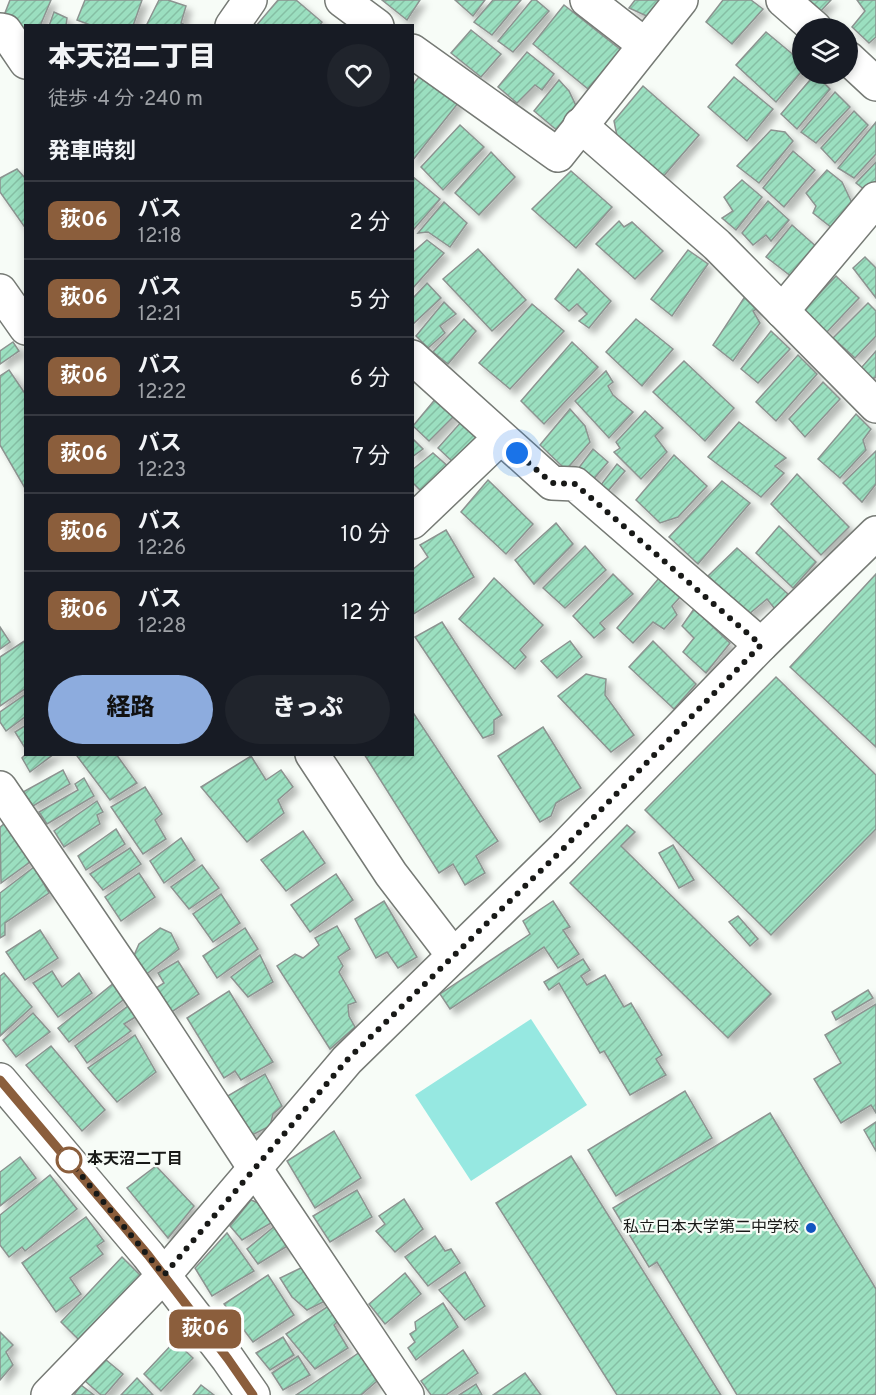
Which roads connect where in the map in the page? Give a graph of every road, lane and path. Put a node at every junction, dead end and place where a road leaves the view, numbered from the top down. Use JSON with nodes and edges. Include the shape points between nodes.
{"nodes":[{"id":1,"x":250,"y":0,"type":"edge"},
{"id":2,"x":342,"y":0,"type":"edge"},
{"id":3,"x":587,"y":0,"type":"edge"},
{"id":4,"x":681,"y":0,"type":"edge"},
{"id":5,"x":783,"y":0,"type":"edge"},
{"id":6,"x":804,"y":18,"type":"edge"},
{"id":7,"x":233,"y":24,"type":"edge"},
{"id":8,"x":374,"y":24,"type":"edge"},
{"id":9,"x":0,"y":30,"type":"edge"},
{"id":10,"x":645,"y":45,"type":"junction"},
{"id":11,"x":414,"y":52,"type":"edge"},
{"id":12,"x":24,"y":59,"type":"edge"},
{"id":13,"x":858,"y":67,"type":"edge"},
{"id":14,"x":876,"y":84,"type":"edge"},
{"id":15,"x":580,"y":125,"type":"junction"},
{"id":16,"x":876,"y":199,"type":"edge"},
{"id":17,"x":0,"y":291,"type":"edge"},
{"id":18,"x":782,"y":310,"type":"junction"},
{"id":19,"x":24,"y":325,"type":"edge"},
{"id":20,"x":414,"y":359,"type":"edge"},
{"id":21,"x":876,"y":406,"type":"edge"},
{"id":22,"x":500,"y":438,"type":"junction"},
{"id":23,"x":414,"y":520,"type":"edge"},
{"id":24,"x":876,"y":533,"type":"edge"},
{"id":25,"x":761,"y":645,"type":"junction"},
{"id":26,"x":313,"y":756,"type":"edge"},
{"id":27,"x":4,"y":801,"type":"edge"},
{"id":28,"x":453,"y":955,"type":"junction"},
{"id":29,"x":0,"y":1080,"type":"edge"},
{"id":30,"x":254,"y":1167,"type":"junction"},
{"id":31,"x":164,"y":1275,"type":"junction"},
{"id":32,"x":48,"y":1395,"type":"edge"},
{"id":33,"x":253,"y":1395,"type":"edge"},
{"id":34,"x":407,"y":1395,"type":"edge"}],
"edges":[{"from":1,"to":7,"type":"street"},
{"from":2,"to":8,"type":"street"},
{"from":3,"to":10,"type":"street"},
{"from":4,"to":10,"type":"street"},
{"from":5,"to":6,"type":"street"},
{"from":9,"to":12,"type":"street"},
{"from":10,"to":15,"type":"street"},
{"from":11,"to":15,"type":"street","via":[[558,155]]},
{"from":13,"to":14,"type":"street"},
{"from":15,"to":18,"type":"street","via":[[717,245]]},
{"from":16,"to":18,"type":"street"},
{"from":17,"to":19,"type":"street"},
{"from":18,"to":21,"type":"street"},
{"from":20,"to":22,"type":"street"},
{"from":22,"to":23,"type":"street"},
{"from":22,"to":25,"type":"street","via":[[552,483],[575,484]]},
{"from":24,"to":25,"type":"street"},
{"from":25,"to":28,"type":"street","via":[[563,849]]},
{"from":26,"to":28,"type":"street","via":[[391,874]]},
{"from":27,"to":30,"type":"street","via":[[145,1001]]},
{"from":28,"to":30,"type":"street","via":[[347,1060]]},
{"from":29,"to":31,"type":"street"},
{"from":30,"to":31,"type":"street"},
{"from":30,"to":34,"type":"street"},
{"from":31,"to":32,"type":"street"},
{"from":31,"to":33,"type":"street"}]}
